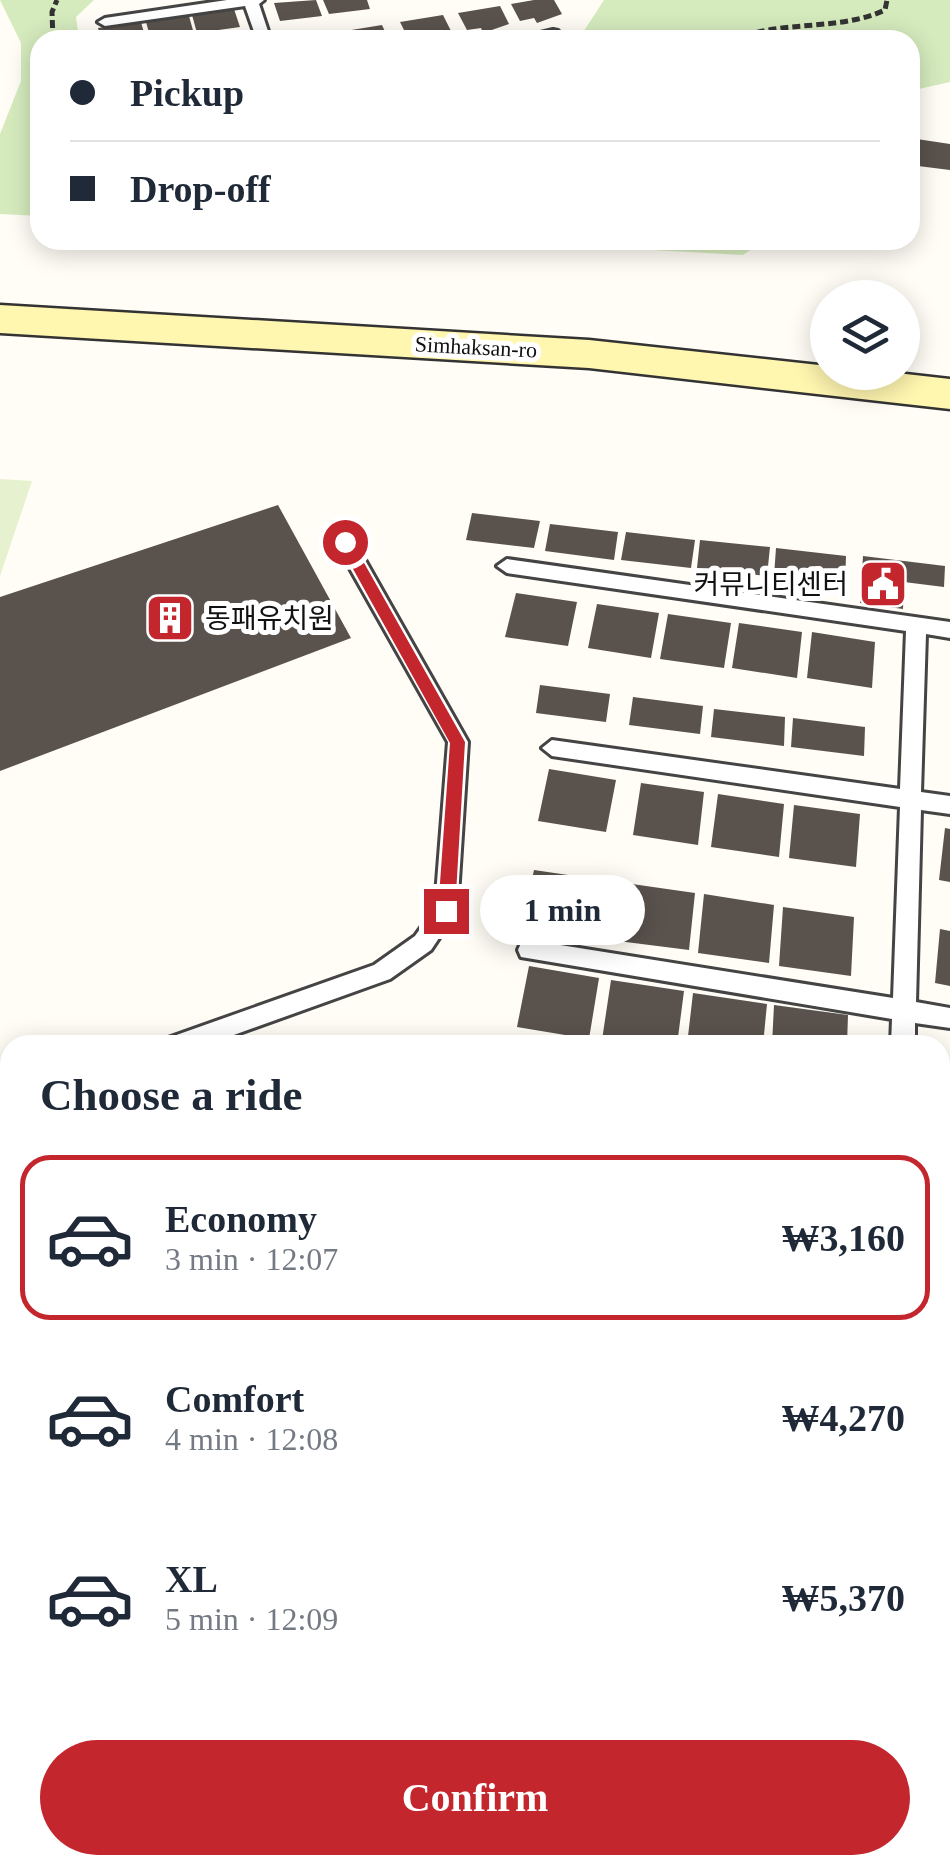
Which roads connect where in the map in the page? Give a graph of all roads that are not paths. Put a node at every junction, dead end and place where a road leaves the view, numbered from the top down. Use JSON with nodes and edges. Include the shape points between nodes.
{"nodes":[{"id":1,"x":258,"y":0,"type":"edge"},
{"id":2,"x":250,"y":1,"type":"edge"},
{"id":3,"x":105,"y":22,"type":"dead end"},
{"id":4,"x":260,"y":30,"type":"edge"},
{"id":5,"x":0,"y":319,"type":"edge"},
{"id":6,"x":950,"y":394,"type":"edge"},
{"id":7,"x":345,"y":542,"type":"dead end"},
{"id":8,"x":507,"y":566,"type":"dead end"},
{"id":9,"x":916,"y":624,"type":"junction"},
{"id":10,"x":950,"y":630,"type":"edge"},
{"id":11,"x":552,"y":748,"type":"dead end"},
{"id":12,"x":911,"y":797,"type":"junction"},
{"id":13,"x":950,"y":805,"type":"edge"},
{"id":14,"x":529,"y":950,"type":"dead end"},
{"id":15,"x":904,"y":1008,"type":"junction"},
{"id":16,"x":950,"y":1018,"type":"edge"},
{"id":17,"x":204,"y":1035,"type":"edge"},
{"id":18,"x":903,"y":1035,"type":"edge"}],
"edges":[{"from":1,"to":2,"type":"lane"},
{"from":2,"to":3,"type":"lane"},
{"from":2,"to":4,"type":"lane"},
{"from":5,"to":6,"type":"street","name":"Simhaksan-ro","via":[[588,354]]},
{"from":7,"to":17,"type":"lane","via":[[458,742],[446,911],[423,943],[382,972]]},
{"from":8,"to":9,"type":"lane"},
{"from":9,"to":10,"type":"lane"},
{"from":9,"to":12,"type":"lane"},
{"from":11,"to":12,"type":"lane"},
{"from":12,"to":13,"type":"lane"},
{"from":12,"to":15,"type":"lane"},
{"from":14,"to":15,"type":"lane"},
{"from":15,"to":16,"type":"lane"},
{"from":15,"to":18,"type":"lane"}]}
